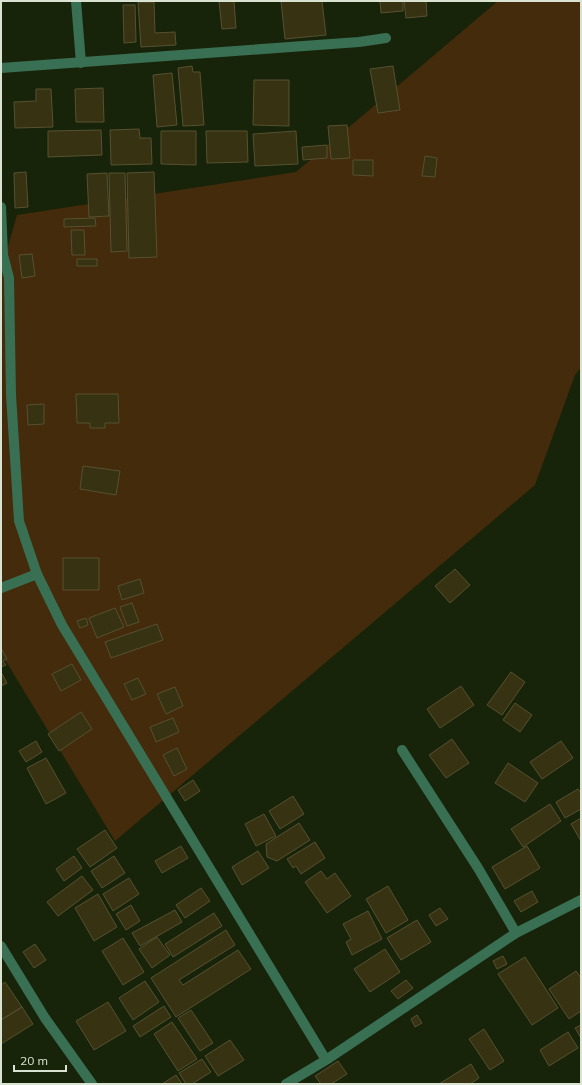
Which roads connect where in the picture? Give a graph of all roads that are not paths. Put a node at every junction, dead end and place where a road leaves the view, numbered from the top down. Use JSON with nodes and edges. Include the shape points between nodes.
{"nodes":[{"id":1,"x":76,"y":1,"type":"edge"},
{"id":2,"x":386,"y":38,"type":"dead end"},
{"id":3,"x":81,"y":63,"type":"junction"},
{"id":4,"x":1,"y":68,"type":"edge"},
{"id":5,"x":1,"y":207,"type":"edge"},
{"id":6,"x":37,"y":574,"type":"junction"},
{"id":7,"x":1,"y":588,"type":"edge"},
{"id":8,"x":402,"y":750,"type":"dead end"},
{"id":9,"x":581,"y":900,"type":"edge"},
{"id":10,"x":516,"y":933,"type":"junction"},
{"id":11,"x":1,"y":946,"type":"edge"},
{"id":12,"x":326,"y":1060,"type":"junction"},
{"id":13,"x":92,"y":1084,"type":"edge"},
{"id":14,"x":286,"y":1084,"type":"edge"}],
"edges":[{"from":1,"to":3,"type":"street"},
{"from":2,"to":3,"type":"street"},
{"from":3,"to":4,"type":"street"},
{"from":5,"to":6,"type":"street","via":[[3,255],[10,278],[11,395],[19,521]]},
{"from":6,"to":7,"type":"street"},
{"from":6,"to":12,"type":"street","via":[[62,625]]},
{"from":8,"to":10,"type":"street","via":[[478,868]]},
{"from":9,"to":10,"type":"street"},
{"from":10,"to":12,"type":"street"},
{"from":11,"to":13,"type":"street","via":[[45,1018]]},
{"from":12,"to":14,"type":"street"}]}
